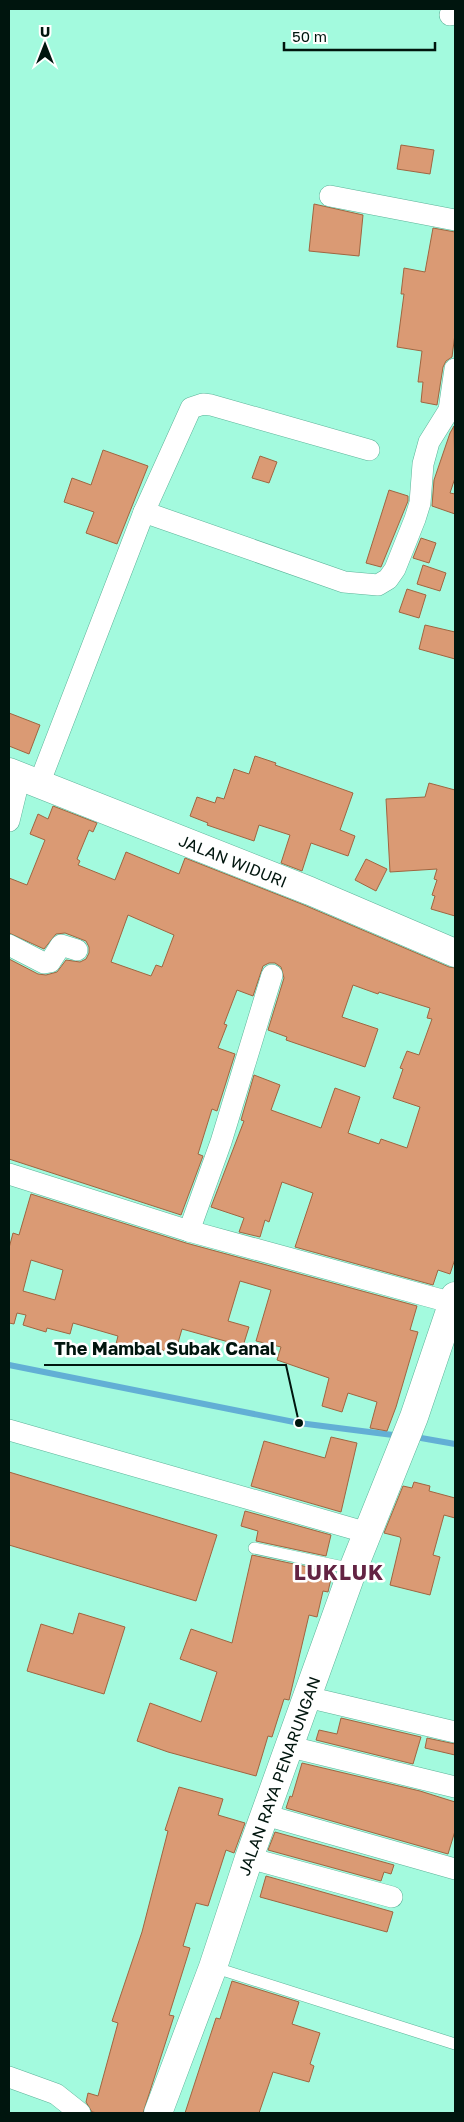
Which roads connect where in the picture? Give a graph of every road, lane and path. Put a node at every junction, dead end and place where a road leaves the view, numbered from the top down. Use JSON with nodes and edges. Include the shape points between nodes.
{"nodes":[{"id":1,"x":330,"y":196,"type":"dead end"},
{"id":2,"x":455,"y":220,"type":"edge"},
{"id":3,"x":455,"y":369,"type":"edge"},
{"id":4,"x":369,"y":450,"type":"dead end"},
{"id":5,"x":144,"y":512,"type":"junction"},
{"id":6,"x":23,"y":777,"type":"edge"},
{"id":7,"x":9,"y":821,"type":"edge"},
{"id":8,"x":9,"y":944,"type":"edge"},
{"id":9,"x":77,"y":950,"type":"dead end"},
{"id":10,"x":455,"y":953,"type":"edge"},
{"id":11,"x":272,"y":976,"type":"dead end"},
{"id":12,"x":9,"y":1174,"type":"edge"},
{"id":13,"x":189,"y":1230,"type":"junction"},
{"id":14,"x":454,"y":1300,"type":"edge"},
{"id":15,"x":9,"y":1430,"type":"edge"},
{"id":16,"x":368,"y":1532,"type":"junction"},
{"id":17,"x":254,"y":1548,"type":"dead end"},
{"id":18,"x":353,"y":1569,"type":"junction"},
{"id":19,"x":307,"y":1697,"type":"junction"},
{"id":20,"x":455,"y":1732,"type":"edge"},
{"id":21,"x":291,"y":1747,"type":"junction"},
{"id":22,"x":455,"y":1787,"type":"edge"},
{"id":23,"x":265,"y":1815,"type":"junction"},
{"id":24,"x":249,"y":1858,"type":"junction"},
{"id":25,"x":455,"y":1869,"type":"edge"},
{"id":26,"x":392,"y":1897,"type":"dead end"},
{"id":27,"x":213,"y":1967,"type":"junction"},
{"id":28,"x":455,"y":2044,"type":"edge"},
{"id":29,"x":9,"y":2078,"type":"edge"},
{"id":30,"x":80,"y":2113,"type":"edge"},
{"id":31,"x":158,"y":2113,"type":"edge"}],
"edges":[{"from":1,"to":2,"type":"street"},
{"from":3,"to":5,"type":"street","via":[[449,410],[429,442],[423,464],[420,503],[415,519],[395,569],[378,586],[344,582]]},
{"from":4,"to":5,"type":"street","via":[[211,405],[197,405],[187,414]]},
{"from":5,"to":6,"type":"street"},
{"from":6,"to":7,"type":"street"},
{"from":6,"to":10,"type":"main road","name":"JALAN WIDURI"},
{"from":8,"to":9,"type":"street","via":[[44,963],[50,962],[61,945]]},
{"from":11,"to":13,"type":"street","via":[[221,1142]]},
{"from":12,"to":13,"type":"street"},
{"from":13,"to":14,"type":"street"},
{"from":14,"to":16,"type":"main road","name":"JALAN RAYA PENARUNGAN","via":[[409,1430]]},
{"from":15,"to":16,"type":"street"},
{"from":16,"to":18,"type":"main road","name":"JALAN RAYA PENARUNGAN"},
{"from":17,"to":18,"type":"lane"},
{"from":18,"to":19,"type":"main road","name":"JALAN RAYA PENARUNGAN"},
{"from":19,"to":20,"type":"street"},
{"from":19,"to":21,"type":"main road","name":"JALAN RAYA PENARUNGAN"},
{"from":21,"to":22,"type":"street"},
{"from":21,"to":23,"type":"main road","name":"JALAN RAYA PENARUNGAN"},
{"from":23,"to":24,"type":"main road","name":"JALAN RAYA PENARUNGAN"},
{"from":23,"to":25,"type":"street"},
{"from":24,"to":26,"type":"street"},
{"from":24,"to":27,"type":"main road","name":"JALAN RAYA PENARUNGAN"},
{"from":27,"to":28,"type":"lane"},
{"from":27,"to":31,"type":"main road","name":"JALAN RAYA PENARUNGAN"},
{"from":29,"to":30,"type":"street","via":[[56,2094]]}]}
